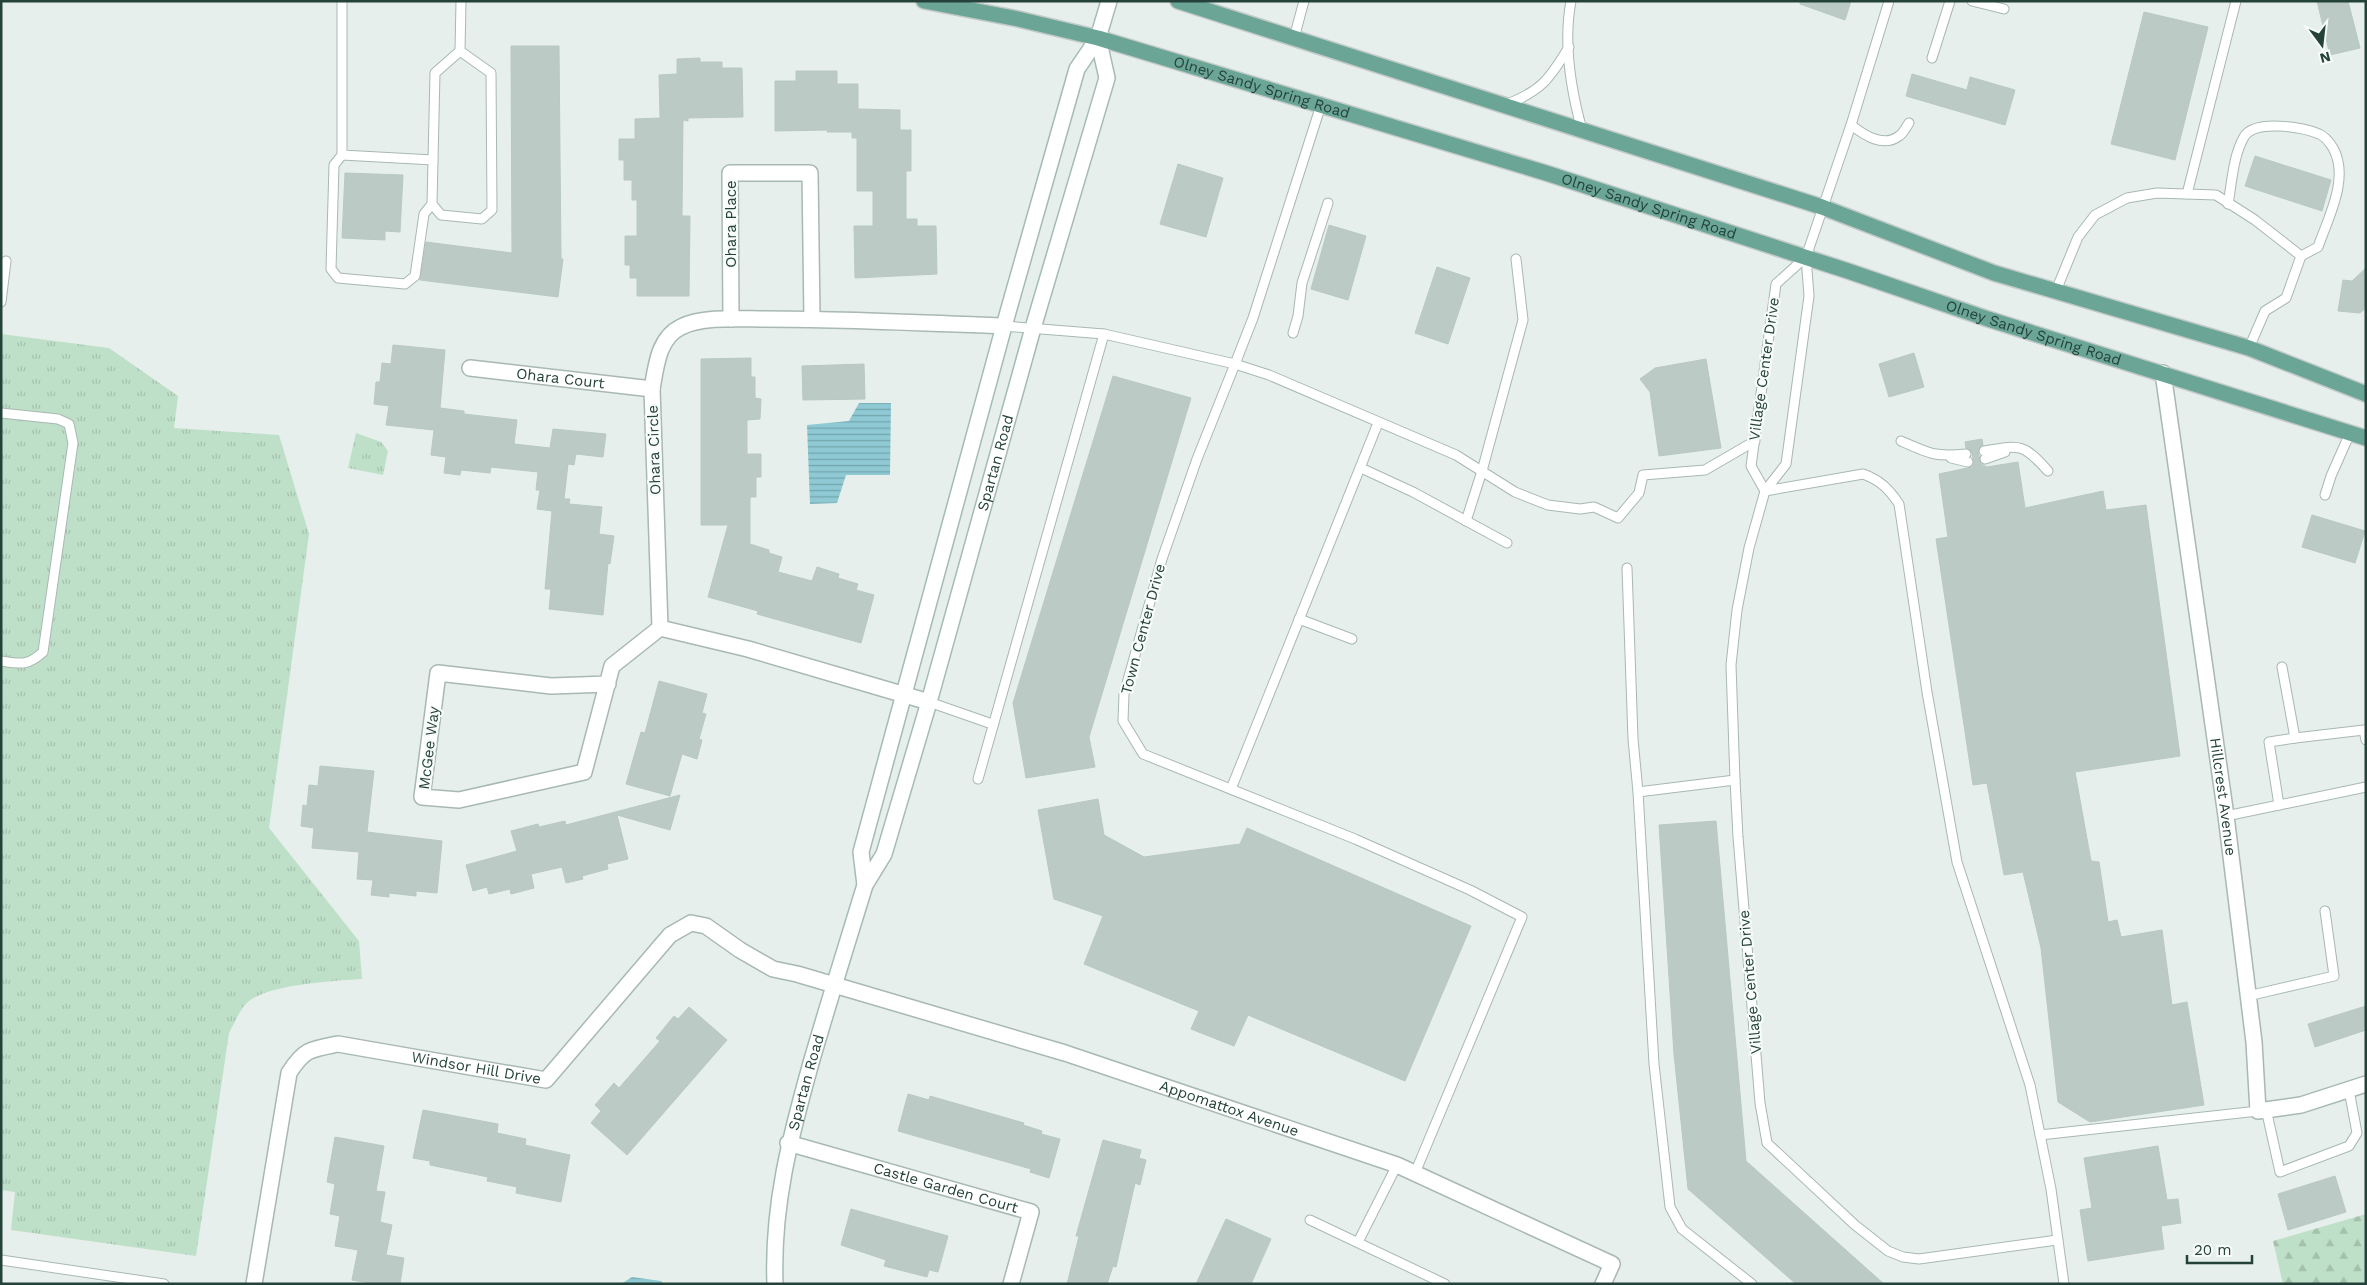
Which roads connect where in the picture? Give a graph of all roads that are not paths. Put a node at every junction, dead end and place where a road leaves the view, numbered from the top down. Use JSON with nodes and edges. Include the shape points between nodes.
{"nodes":[{"id":1,"x":342,"y":1,"type":"edge"},
{"id":2,"x":461,"y":1,"type":"edge"},
{"id":3,"x":924,"y":1,"type":"edge"},
{"id":4,"x":1109,"y":1,"type":"edge"},
{"id":5,"x":1178,"y":1,"type":"edge"},
{"id":6,"x":1304,"y":1,"type":"edge"},
{"id":7,"x":1571,"y":1,"type":"edge"},
{"id":8,"x":1889,"y":1,"type":"edge"},
{"id":9,"x":1950,"y":1,"type":"edge"},
{"id":10,"x":1972,"y":1,"type":"edge"},
{"id":11,"x":2236,"y":1,"type":"edge"},
{"id":12,"x":2004,"y":9,"type":"dead end"},
{"id":13,"x":1098,"y":38,"type":"junction"},
{"id":14,"x":1294,"y":38,"type":"junction"},
{"id":15,"x":1569,"y":47,"type":"junction"},
{"id":16,"x":460,"y":51,"type":"junction"},
{"id":17,"x":1932,"y":58,"type":"dead end"},
{"id":18,"x":1321,"y":105,"type":"junction"},
{"id":19,"x":1505,"y":105,"type":"junction"},
{"id":20,"x":1909,"y":123,"type":"dead end"},
{"id":21,"x":1851,"y":125,"type":"junction"},
{"id":22,"x":1582,"y":130,"type":"junction"},
{"id":23,"x":342,"y":155,"type":"junction"},
{"id":24,"x":433,"y":160,"type":"junction"},
{"id":25,"x":2187,"y":194,"type":"junction"},
{"id":26,"x":1328,"y":203,"type":"dead end"},
{"id":27,"x":432,"y":204,"type":"junction"},
{"id":28,"x":2228,"y":204,"type":"junction"},
{"id":29,"x":1822,"y":207,"type":"junction"},
{"id":30,"x":2301,"y":256,"type":"junction"},
{"id":31,"x":1806,"y":257,"type":"junction"},
{"id":32,"x":1516,"y":259,"type":"dead end"},
{"id":33,"x":6,"y":262,"type":"dead end"},
{"id":34,"x":2054,"y":293,"type":"junction"},
{"id":35,"x":1,"y":302,"type":"edge"},
{"id":36,"x":731,"y":319,"type":"junction"},
{"id":37,"x":812,"y":319,"type":"junction"},
{"id":38,"x":1004,"y":326,"type":"junction"},
{"id":39,"x":1033,"y":328,"type":"junction"},
{"id":40,"x":1293,"y":333,"type":"dead end"},
{"id":41,"x":1104,"y":334,"type":"junction"},
{"id":42,"x":2249,"y":348,"type":"junction"},
{"id":43,"x":1235,"y":364,"type":"junction"},
{"id":44,"x":470,"y":368,"type":"dead end"},
{"id":45,"x":2163,"y":373,"type":"junction"},
{"id":46,"x":652,"y":389,"type":"junction"},
{"id":47,"x":2366,"y":394,"type":"edge"},
{"id":48,"x":1,"y":413,"type":"edge"},
{"id":49,"x":1378,"y":423,"type":"junction"},
{"id":50,"x":2350,"y":433,"type":"junction"},
{"id":51,"x":2366,"y":438,"type":"edge"},
{"id":52,"x":1901,"y":441,"type":"dead end"},
{"id":53,"x":1755,"y":442,"type":"junction"},
{"id":54,"x":1985,"y":455,"type":"dead end"},
{"id":55,"x":1967,"y":458,"type":"dead end"},
{"id":56,"x":1361,"y":468,"type":"junction"},
{"id":57,"x":1482,"y":471,"type":"junction"},
{"id":58,"x":2048,"y":471,"type":"dead end"},
{"id":59,"x":1764,"y":491,"type":"junction"},
{"id":60,"x":2325,"y":495,"type":"dead end"},
{"id":61,"x":1466,"y":521,"type":"junction"},
{"id":62,"x":1507,"y":543,"type":"dead end"},
{"id":63,"x":1627,"y":568,"type":"dead end"},
{"id":64,"x":1299,"y":619,"type":"junction"},
{"id":65,"x":660,"y":628,"type":"junction"},
{"id":66,"x":1352,"y":639,"type":"dead end"},
{"id":67,"x":1,"y":661,"type":"edge"},
{"id":68,"x":2282,"y":667,"type":"dead end"},
{"id":69,"x":608,"y":684,"type":"junction"},
{"id":70,"x":905,"y":696,"type":"junction"},
{"id":71,"x":929,"y":702,"type":"junction"},
{"id":72,"x":992,"y":724,"type":"junction"},
{"id":73,"x":2295,"y":738,"type":"junction"},
{"id":74,"x":2366,"y":740,"type":"edge"},
{"id":75,"x":978,"y":779,"type":"dead end"},
{"id":76,"x":1735,"y":780,"type":"junction"},
{"id":77,"x":2366,"y":786,"type":"edge"},
{"id":78,"x":1231,"y":789,"type":"junction"},
{"id":79,"x":1638,"y":792,"type":"junction"},
{"id":80,"x":2279,"y":805,"type":"junction"},
{"id":81,"x":2226,"y":816,"type":"junction"},
{"id":82,"x":865,"y":885,"type":"junction"},
{"id":83,"x":2326,"y":911,"type":"dead end"},
{"id":84,"x":834,"y":986,"type":"junction"},
{"id":85,"x":2248,"y":996,"type":"junction"},
{"id":86,"x":2366,"y":1084,"type":"edge"},
{"id":87,"x":2349,"y":1090,"type":"junction"},
{"id":88,"x":2262,"y":1110,"type":"junction"},
{"id":89,"x":2040,"y":1134,"type":"junction"},
{"id":90,"x":788,"y":1143,"type":"junction"},
{"id":91,"x":1397,"y":1165,"type":"junction"},
{"id":92,"x":1415,"y":1173,"type":"junction"},
{"id":93,"x":1310,"y":1220,"type":"dead end"},
{"id":94,"x":2057,"y":1240,"type":"junction"},
{"id":95,"x":1358,"y":1242,"type":"junction"},
{"id":96,"x":1,"y":1260,"type":"edge"},
{"id":97,"x":164,"y":1284,"type":"edge"},
{"id":98,"x":254,"y":1284,"type":"edge"},
{"id":99,"x":775,"y":1284,"type":"edge"},
{"id":100,"x":1011,"y":1284,"type":"edge"},
{"id":101,"x":1444,"y":1284,"type":"edge"},
{"id":102,"x":1603,"y":1284,"type":"edge"},
{"id":103,"x":1752,"y":1284,"type":"edge"},
{"id":104,"x":2064,"y":1284,"type":"edge"}],
"edges":[{"from":1,"to":23,"type":"lane"},
{"from":2,"to":16,"type":"lane"},
{"from":3,"to":13,"type":"main road","name":"Olney Sandy Spring Road"},
{"from":4,"to":13,"type":"street","name":"Spartan Road"},
{"from":5,"to":14,"type":"main road"},
{"from":6,"to":14,"type":"lane"},
{"from":7,"to":15,"type":"lane"},
{"from":8,"to":21,"type":"lane","name":"Village Center Drive"},
{"from":9,"to":17,"type":"lane"},
{"from":10,"to":12,"type":"lane"},
{"from":11,"to":25,"type":"lane"},
{"from":13,"to":18,"type":"main road","name":"Olney Sandy Spring Road"},
{"from":13,"to":38,"type":"street","name":"Spartan Road","via":[[1077,68]]},
{"from":13,"to":39,"type":"street","name":"Spartan Road","via":[[1107,78]]},
{"from":14,"to":19,"type":"main road"},
{"from":15,"to":19,"type":"lane","via":[[1551,77],[1530,95]]},
{"from":15,"to":22,"type":"lane","via":[[1573,97]]},
{"from":16,"to":24,"type":"lane","via":[[435,73]]},
{"from":16,"to":27,"type":"lane","via":[[491,73],[492,210],[482,219],[441,215]]},
{"from":18,"to":31,"type":"main road","name":"Olney Sandy Spring Road"},
{"from":18,"to":43,"type":"lane","name":"Town Center Drive","via":[[1253,318]]},
{"from":19,"to":22,"type":"main road"},
{"from":20,"to":21,"type":"lane","via":[[1899,137],[1882,141],[1866,136]]},
{"from":21,"to":29,"type":"lane","name":"Village Center Drive"},
{"from":22,"to":29,"type":"main road"},
{"from":23,"to":24,"type":"lane"},
{"from":23,"to":27,"type":"lane","via":[[334,165],[331,269],[338,278],[405,284],[416,276],[424,214]]},
{"from":24,"to":27,"type":"lane"},
{"from":25,"to":28,"type":"lane","via":[[2216,195]]},
{"from":25,"to":34,"type":"lane","via":[[2158,193],[2126,198],[2096,215],[2078,237]]},
{"from":26,"to":40,"type":"lane","via":[[1302,283]]},
{"from":28,"to":30,"type":"lane"},
{"from":28,"to":30,"type":"lane","via":[[2244,135],[2254,129],[2277,125],[2322,135],[2333,148],[2338,167],[2337,194],[2318,247]]},
{"from":29,"to":31,"type":"lane","name":"Village Center Drive"},
{"from":29,"to":34,"type":"main road"},
{"from":30,"to":42,"type":"lane","via":[[2286,298],[2265,311]]},
{"from":31,"to":45,"type":"main road","name":"Olney Sandy Spring Road","via":[[1988,319]]},
{"from":31,"to":53,"type":"lane","name":"Village Center Drive","via":[[1776,284]]},
{"from":31,"to":59,"type":"lane","name":"Village Center Drive","via":[[1809,296],[1786,464]]},
{"from":32,"to":57,"type":"lane","via":[[1523,320]]},
{"from":33,"to":35,"type":"lane"},
{"from":34,"to":42,"type":"main road"},
{"from":36,"to":37,"type":"street","name":"Ohara Circle"},
{"from":36,"to":37,"type":"street","name":"Ohara Place","via":[[730,173],[810,173]]},
{"from":36,"to":46,"type":"street","name":"Ohara Circle","via":[[682,326],[668,336],[659,352]]},
{"from":37,"to":38,"type":"street","name":"Ohara Circle"},
{"from":38,"to":39,"type":"lane"},
{"from":38,"to":70,"type":"street","name":"Spartan Road"},
{"from":39,"to":41,"type":"lane"},
{"from":39,"to":71,"type":"street","name":"Spartan Road"},
{"from":41,"to":43,"type":"lane"},
{"from":41,"to":72,"type":"lane"},
{"from":42,"to":47,"type":"main road"},
{"from":43,"to":49,"type":"lane","via":[[1269,375]]},
{"from":43,"to":78,"type":"lane","name":"Town Center Drive","via":[[1162,560],[1126,685],[1123,721],[1143,754]]},
{"from":44,"to":46,"type":"street","name":"Ohara Court"},
{"from":45,"to":50,"type":"main road","name":"Olney Sandy Spring Road"},
{"from":45,"to":81,"type":"street","name":"Hillcrest Avenue"},
{"from":46,"to":65,"type":"street","name":"Ohara Circle"},
{"from":48,"to":67,"type":"lane","via":[[58,419],[69,424],[73,443],[43,652],[32,662]]},
{"from":49,"to":56,"type":"lane"},
{"from":49,"to":57,"type":"lane","via":[[1456,455]]},
{"from":50,"to":51,"type":"main road","name":"Olney Sandy Spring Road"},
{"from":50,"to":60,"type":"lane"},
{"from":52,"to":55,"type":"lane","via":[[1929,454]]},
{"from":53,"to":57,"type":"lane","via":[[1705,470],[1642,475],[1639,493],[1618,518],[1594,507],[1548,504],[1515,492]]},
{"from":53,"to":59,"type":"lane","name":"Village Center Drive","via":[[1751,466]]},
{"from":54,"to":58,"type":"lane","via":[[2020,447],[2032,452]]},
{"from":56,"to":61,"type":"lane"},
{"from":56,"to":64,"type":"lane"},
{"from":57,"to":61,"type":"lane"},
{"from":59,"to":76,"type":"lane","name":"Village Center Drive","via":[[1739,601],[1731,666]]},
{"from":59,"to":89,"type":"lane","via":[[1863,474],[1878,480],[1899,504],[1931,719],[1957,862],[2030,1085]]},
{"from":61,"to":62,"type":"lane"},
{"from":63,"to":79,"type":"lane"},
{"from":64,"to":66,"type":"lane"},
{"from":64,"to":78,"type":"lane"},
{"from":65,"to":69,"type":"street","name":"McGee Way","via":[[612,666]]},
{"from":65,"to":70,"type":"street","via":[[748,648]]},
{"from":68,"to":73,"type":"lane"},
{"from":69,"to":69,"type":"street","name":"McGee Way","via":[[584,772],[459,800],[422,797],[438,673],[551,686]]},
{"from":70,"to":71,"type":"street"},
{"from":70,"to":82,"type":"street","name":"Spartan Road","via":[[861,852]]},
{"from":71,"to":72,"type":"lane"},
{"from":71,"to":82,"type":"street","name":"Spartan Road","via":[[884,854]]},
{"from":72,"to":75,"type":"lane"},
{"from":73,"to":74,"type":"lane","via":[[2364,730]]},
{"from":73,"to":80,"type":"lane","via":[[2269,742]]},
{"from":76,"to":79,"type":"lane"},
{"from":76,"to":94,"type":"lane","name":"Village Center Drive","via":[[1760,1103],[1767,1143],[1855,1225],[1903,1257],[1919,1259]]},
{"from":77,"to":80,"type":"lane"},
{"from":78,"to":92,"type":"lane","name":"Town Center Drive","via":[[1412,864],[1522,917]]},
{"from":79,"to":103,"type":"lane","via":[[1654,1064],[1670,1207],[1682,1229]]},
{"from":80,"to":81,"type":"lane"},
{"from":81,"to":85,"type":"street","name":"Hillcrest Avenue"},
{"from":82,"to":84,"type":"street","name":"Spartan Road"},
{"from":83,"to":85,"type":"lane","via":[[2334,976]]},
{"from":84,"to":90,"type":"street","name":"Spartan Road"},
{"from":84,"to":91,"type":"street","name":"Appomattox Avenue","via":[[1065,1053]]},
{"from":84,"to":98,"type":"street","name":"Windsor Hill Drive","via":[[773,969],[706,926],[691,924],[670,935],[546,1080],[338,1044],[314,1048],[299,1056],[289,1073]]},
{"from":85,"to":88,"type":"street","name":"Hillcrest Avenue"},
{"from":86,"to":87,"type":"street"},
{"from":87,"to":88,"type":"street","via":[[2301,1105]]},
{"from":87,"to":88,"type":"lane","via":[[2357,1132],[2349,1146],[2280,1172]]},
{"from":88,"to":89,"type":"lane"},
{"from":89,"to":94,"type":"lane"},
{"from":90,"to":99,"type":"street","name":"Spartan Road","via":[[778,1212]]},
{"from":90,"to":100,"type":"street","name":"Castle Garden Court","via":[[1031,1212]]},
{"from":91,"to":92,"type":"street","name":"Appomattox Avenue"},
{"from":91,"to":95,"type":"lane"},
{"from":92,"to":102,"type":"street","name":"Appomattox Avenue","via":[[1612,1264]]},
{"from":93,"to":95,"type":"lane"},
{"from":94,"to":104,"type":"lane"},
{"from":95,"to":101,"type":"lane"},
{"from":96,"to":97,"type":"lane"}]}
